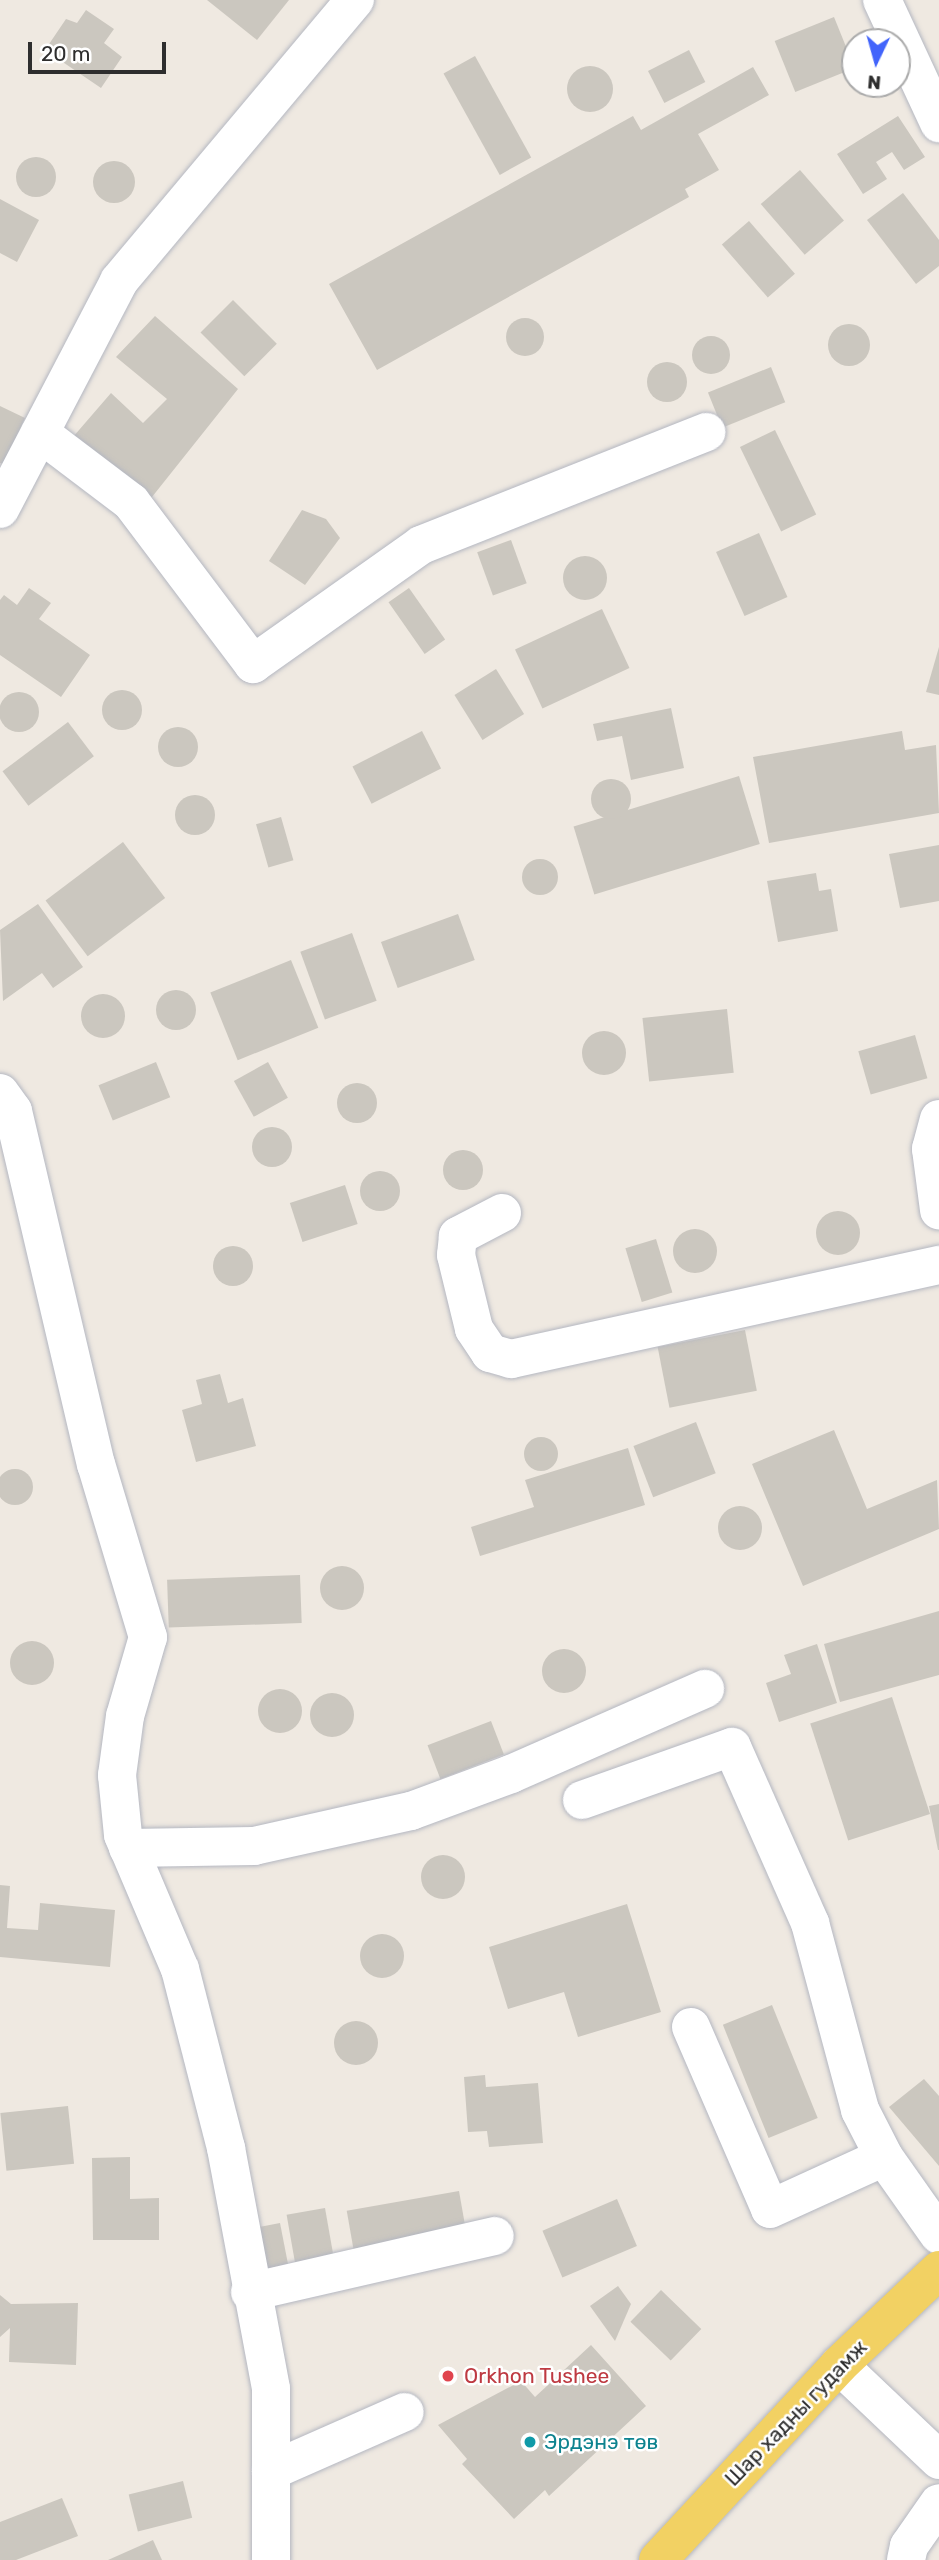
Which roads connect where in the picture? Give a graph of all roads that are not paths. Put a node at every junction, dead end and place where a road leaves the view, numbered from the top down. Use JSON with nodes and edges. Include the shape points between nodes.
{"nodes":[{"id":1,"x":355,"y":0,"type":"edge"},
{"id":2,"x":882,"y":0,"type":"edge"},
{"id":3,"x":939,"y":123,"type":"edge"},
{"id":4,"x":706,"y":432,"type":"dead end"},
{"id":5,"x":40,"y":433,"type":"junction"},
{"id":6,"x":0,"y":509,"type":"edge"},
{"id":7,"x":0,"y":1093,"type":"edge"},
{"id":8,"x":939,"y":1119,"type":"edge"},
{"id":9,"x":939,"y":1210,"type":"edge"},
{"id":10,"x":502,"y":1213,"type":"dead end"},
{"id":11,"x":939,"y":1265,"type":"edge"},
{"id":12,"x":705,"y":1689,"type":"dead end"},
{"id":13,"x":582,"y":1800,"type":"dead end"},
{"id":14,"x":128,"y":1848,"type":"junction"},
{"id":15,"x":691,"y":2027,"type":"dead end"},
{"id":16,"x":884,"y":2157,"type":"junction"},
{"id":17,"x":939,"y":2235,"type":"edge"},
{"id":18,"x":495,"y":2236,"type":"dead end"},
{"id":19,"x":939,"y":2270,"type":"edge"},
{"id":20,"x":250,"y":2292,"type":"junction"},
{"id":21,"x":839,"y":2365,"type":"junction"},
{"id":22,"x":405,"y":2412,"type":"dead end"},
{"id":23,"x":939,"y":2460,"type":"edge"},
{"id":24,"x":271,"y":2471,"type":"junction"},
{"id":25,"x":939,"y":2503,"type":"edge"},
{"id":26,"x":271,"y":2560,"type":"edge"},
{"id":27,"x":658,"y":2560,"type":"edge"},
{"id":28,"x":906,"y":2560,"type":"edge"}],
"edges":[{"from":1,"to":5,"type":"street","via":[[119,282]]},
{"from":2,"to":3,"type":"street"},
{"from":4,"to":5,"type":"street","via":[[421,545],[253,664],[131,502]]},
{"from":5,"to":6,"type":"street"},
{"from":7,"to":14,"type":"street","via":[[13,1111],[96,1464],[148,1637],[124,1716],[117,1775]]},
{"from":8,"to":9,"type":"street","via":[[931,1149]]},
{"from":10,"to":11,"type":"street","via":[[458,1236],[456,1255],[474,1329],[490,1353],[511,1359]]},
{"from":12,"to":14,"type":"street","via":[[511,1774],[411,1811],[254,1846]]},
{"from":13,"to":16,"type":"street","via":[[732,1747],[810,1923],[860,2110]]},
{"from":14,"to":20,"type":"street","via":[[180,1969],[206,2055]]},
{"from":15,"to":16,"type":"street","via":[[770,2209]]},
{"from":16,"to":17,"type":"street"},
{"from":18,"to":20,"type":"street"},
{"from":19,"to":21,"type":"main road","name":"Шар хадны гудамж"},
{"from":20,"to":24,"type":"street","via":[[271,2389]]},
{"from":21,"to":23,"type":"street"},
{"from":21,"to":27,"type":"main road","name":"Шар хадны гудамж"},
{"from":22,"to":24,"type":"street"},
{"from":24,"to":26,"type":"street"},
{"from":25,"to":28,"type":"street","via":[[909,2546]]}]}
